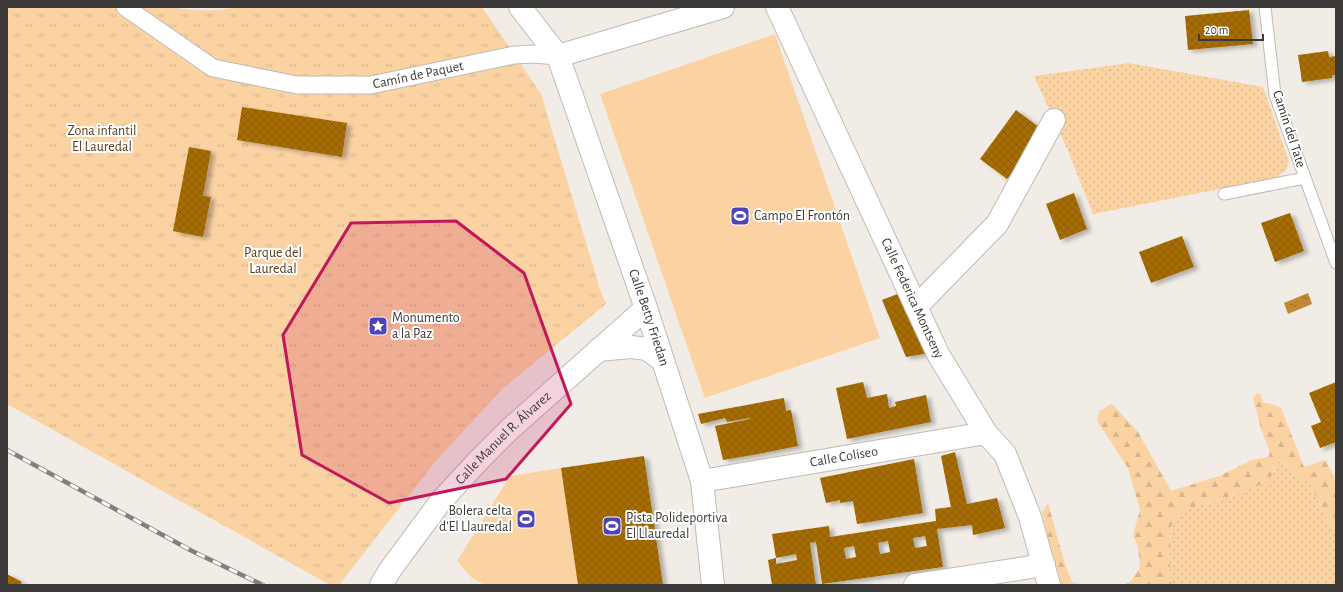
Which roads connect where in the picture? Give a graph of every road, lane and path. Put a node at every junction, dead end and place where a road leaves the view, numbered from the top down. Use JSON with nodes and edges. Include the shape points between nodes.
{"nodes":[{"id":1,"x":125,"y":7,"type":"edge"},
{"id":2,"x":520,"y":7,"type":"edge"},
{"id":3,"x":723,"y":7,"type":"edge"},
{"id":4,"x":777,"y":7,"type":"edge"},
{"id":5,"x":1265,"y":7,"type":"edge"},
{"id":6,"x":558,"y":56,"type":"junction"},
{"id":7,"x":1054,"y":120,"type":"dead end"},
{"id":8,"x":1305,"y":178,"type":"junction"},
{"id":9,"x":1224,"y":194,"type":"dead end"},
{"id":10,"x":1336,"y":263,"type":"edge"},
{"id":11,"x":916,"y":307,"type":"junction"},
{"id":12,"x":646,"y":308,"type":"junction"},
{"id":13,"x":598,"y":350,"type":"junction"},
{"id":14,"x":663,"y":361,"type":"junction"},
{"id":15,"x":986,"y":433,"type":"junction"},
{"id":16,"x":702,"y":480,"type":"junction"},
{"id":17,"x":1046,"y":575,"type":"edge"},
{"id":18,"x":381,"y":585,"type":"edge"},
{"id":19,"x":713,"y":585,"type":"edge"},
{"id":20,"x":915,"y":585,"type":"edge"}],
"edges":[{"from":1,"to":6,"type":"street","name":"Camín de Paquet","via":[[213,68],[297,85],[370,86],[514,55]]},
{"from":2,"to":6,"type":"street","name":"Calle Betty Friedan"},
{"from":3,"to":6,"type":"street","name":"Camín de Paquet"},
{"from":4,"to":11,"type":"street","name":"Calle Federica Montseny"},
{"from":5,"to":8,"type":"lane","name":"Camín del Tate","via":[[1275,95]]},
{"from":6,"to":12,"type":"street","name":"Calle Betty Friedan"},
{"from":7,"to":11,"type":"street","via":[[997,224]]},
{"from":8,"to":9,"type":"lane","name":"Camín del Tate"},
{"from":8,"to":10,"type":"lane","name":"Camín del Tate"},
{"from":11,"to":15,"type":"street","name":"Calle Federica Montseny","via":[[938,354]]},
{"from":12,"to":13,"type":"street","name":"Calle Manuel R. Álvarez"},
{"from":12,"to":14,"type":"street","name":"Calle Betty Friedan"},
{"from":13,"to":14,"type":"street","via":[[631,347],[647,349]]},
{"from":13,"to":18,"type":"street","name":"Calle Manuel R. Álvarez","via":[[510,429],[440,501]]},
{"from":14,"to":16,"type":"street","name":"Calle Betty Friedan"},
{"from":15,"to":16,"type":"street","name":"Calle Coliseo"},
{"from":15,"to":17,"type":"street","name":"Calle Federica Montseny","via":[[1005,454],[1030,517]]},
{"from":16,"to":19,"type":"street","name":"Calle Betty Friedan"},
{"from":17,"to":20,"type":"street"}]}
